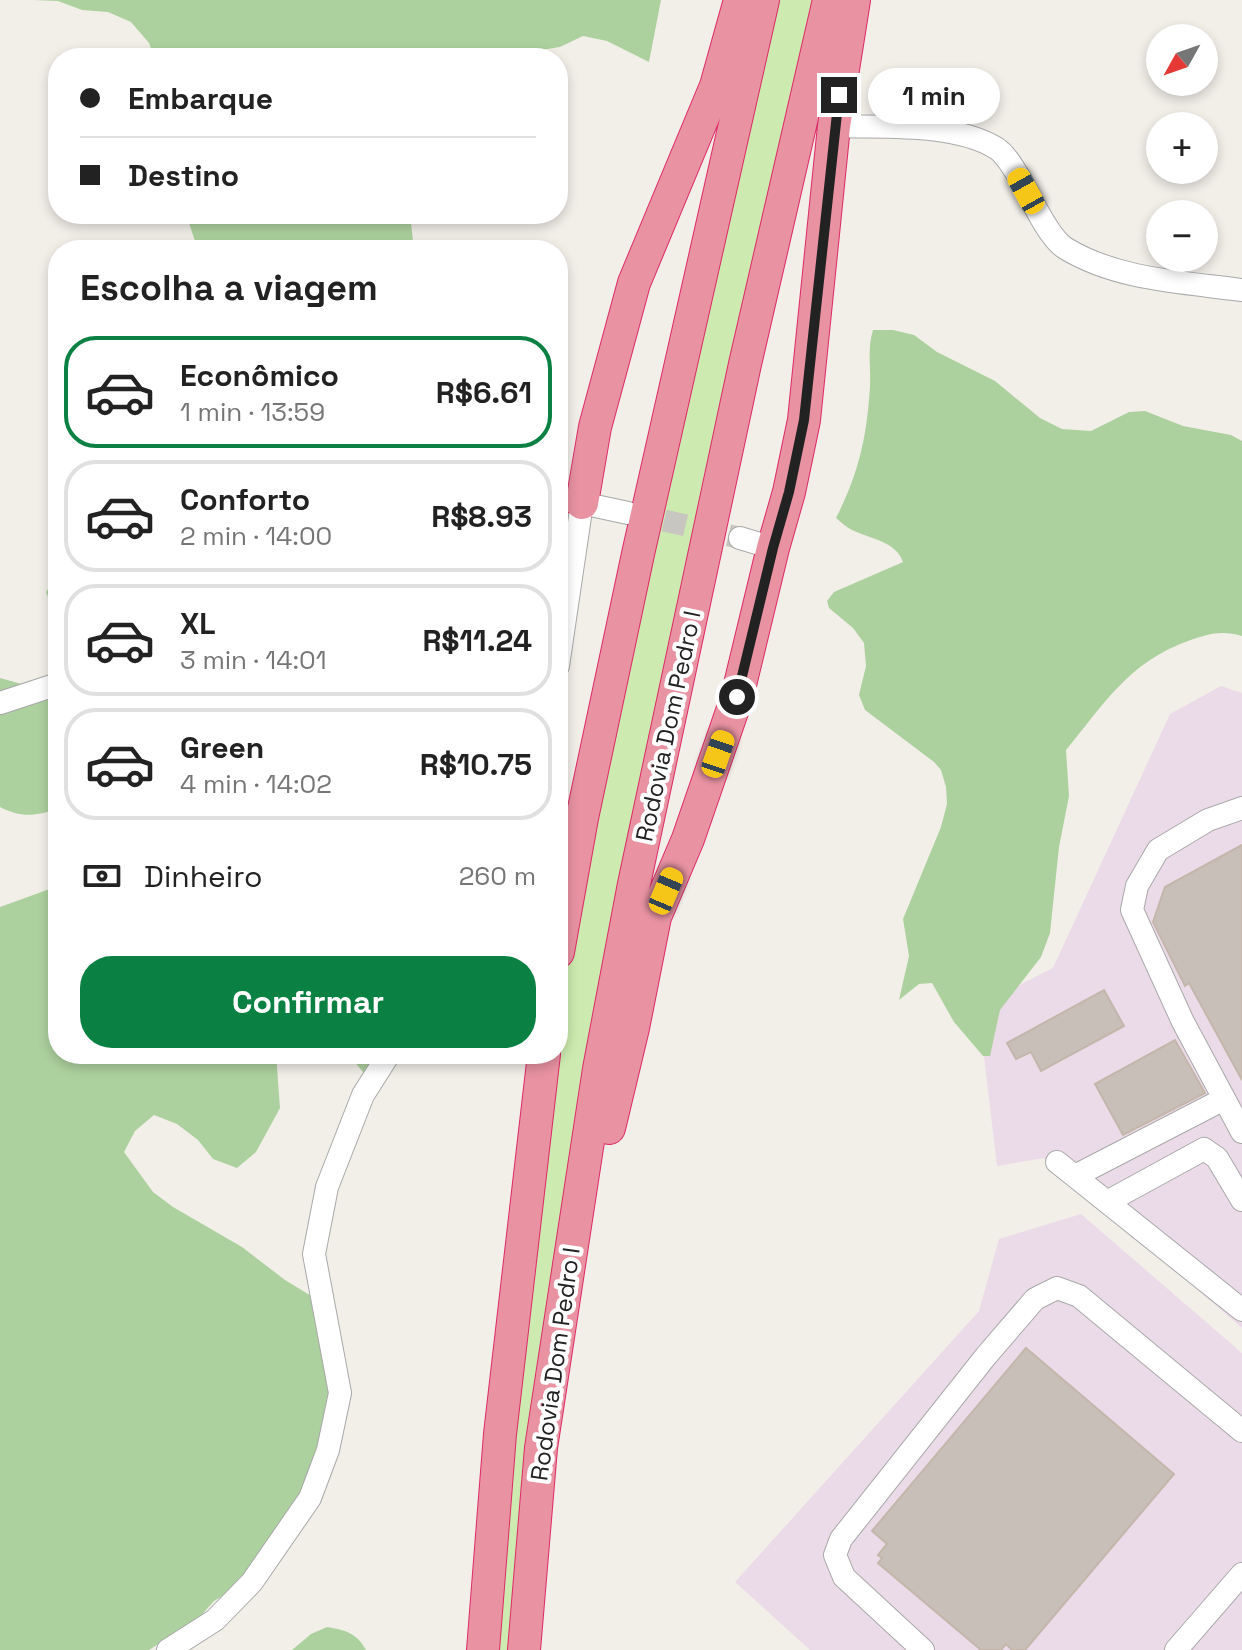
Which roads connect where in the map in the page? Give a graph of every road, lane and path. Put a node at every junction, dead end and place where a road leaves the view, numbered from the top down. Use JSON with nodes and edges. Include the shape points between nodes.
{"nodes":[{"id":1,"x":740,"y":0,"type":"edge"},
{"id":2,"x":763,"y":0,"type":"edge"},
{"id":3,"x":829,"y":0,"type":"edge"},
{"id":4,"x":854,"y":0,"type":"edge"},
{"id":5,"x":834,"y":126,"type":"junction"},
{"id":6,"x":1242,"y":290,"type":"edge"},
{"id":7,"x":570,"y":500,"type":"edge"},
{"id":8,"x":628,"y":513,"type":"tunnel mouth"},
{"id":9,"x":568,"y":528,"type":"edge"},
{"id":10,"x":740,"y":538,"type":"tunnel mouth"},
{"id":11,"x":773,"y":548,"type":"junction"},
{"id":12,"x":48,"y":687,"type":"edge"},
{"id":13,"x":0,"y":703,"type":"edge"},
{"id":14,"x":1242,"y":808,"type":"edge"},
{"id":15,"x":568,"y":896,"type":"edge"},
{"id":16,"x":383,"y":1064,"type":"edge"},
{"id":17,"x":543,"y":1064,"type":"edge"},
{"id":18,"x":1224,"y":1099,"type":"junction"},
{"id":19,"x":1242,"y":1132,"type":"edge"},
{"id":20,"x":1057,"y":1162,"type":"dead end"},
{"id":21,"x":1075,"y":1176,"type":"junction"},
{"id":22,"x":1242,"y":1200,"type":"edge"},
{"id":23,"x":1107,"y":1202,"type":"junction"},
{"id":24,"x":1242,"y":1310,"type":"edge"},
{"id":25,"x":1242,"y":1431,"type":"edge"},
{"id":26,"x":541,"y":1448,"type":"junction"},
{"id":27,"x":1242,"y":1574,"type":"edge"},
{"id":28,"x":168,"y":1650,"type":"edge"},
{"id":29,"x":483,"y":1650,"type":"edge"},
{"id":30,"x":524,"y":1650,"type":"edge"},
{"id":31,"x":923,"y":1650,"type":"edge"},
{"id":32,"x":1176,"y":1650,"type":"edge"}],
"edges":[{"from":1,"to":7,"type":"highway","via":[[716,86],[634,283]]},
{"from":2,"to":15,"type":"highway"},
{"from":3,"to":26,"type":"highway","name":"Rodovia Dom Pedro I","via":[[634,884],[599,1069]]},
{"from":4,"to":5,"type":"highway"},
{"from":5,"to":6,"type":"street","via":[[962,134],[998,149],[1061,246],[1130,275]]},
{"from":5,"to":11,"type":"highway","via":[[804,420]]},
{"from":7,"to":8,"type":"street"},
{"from":7,"to":9,"type":"street"},
{"from":10,"to":11,"type":"street"},
{"from":11,"to":26,"type":"highway","via":[[737,697],[655,917]]},
{"from":12,"to":13,"type":"street"},
{"from":14,"to":18,"type":"street","via":[[1208,820],[1158,850],[1137,886],[1132,910]]},
{"from":16,"to":28,"type":"street","via":[[363,1095],[327,1187],[314,1254],[340,1393],[328,1450],[310,1498],[252,1582],[215,1620]]},
{"from":17,"to":29,"type":"highway","name":"Rodovia Dom Pedro I","via":[[500,1434]]},
{"from":18,"to":19,"type":"street"},
{"from":18,"to":21,"type":"street"},
{"from":20,"to":21,"type":"street"},
{"from":21,"to":23,"type":"street"},
{"from":22,"to":23,"type":"street","via":[[1217,1158],[1204,1149]]},
{"from":23,"to":24,"type":"street"},
{"from":25,"to":31,"type":"street","via":[[1079,1296],[1057,1288],[1035,1299],[841,1539],[835,1555],[844,1577]]},
{"from":26,"to":30,"type":"highway","name":"Rodovia Dom Pedro I"},
{"from":27,"to":32,"type":"street"}]}
